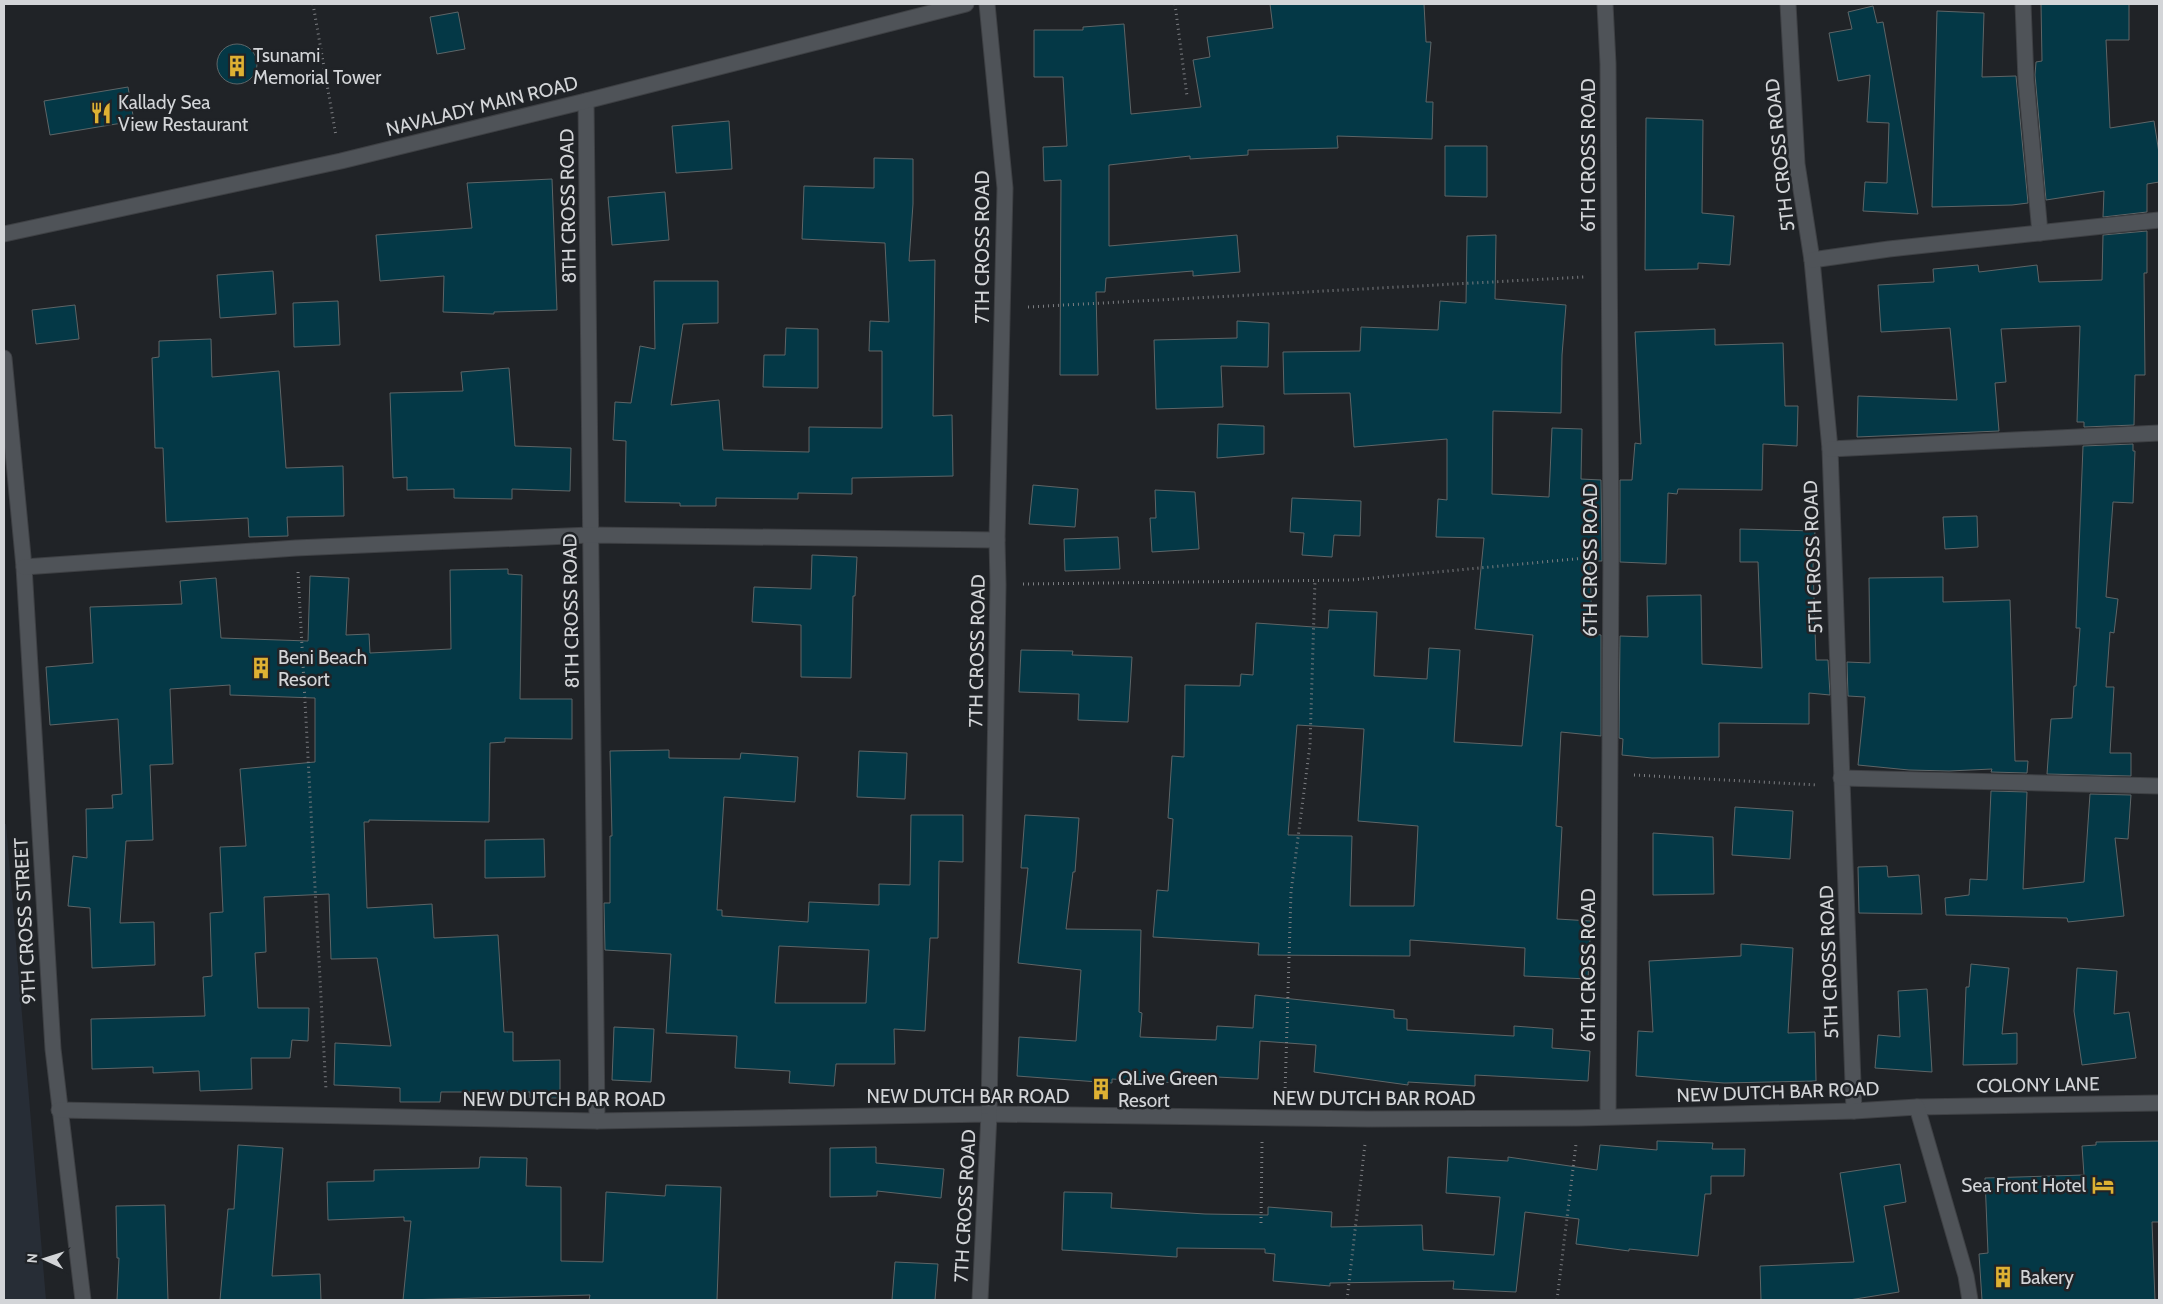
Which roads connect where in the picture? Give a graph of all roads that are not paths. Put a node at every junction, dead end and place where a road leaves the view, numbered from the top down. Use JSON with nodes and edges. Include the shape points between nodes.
{"nodes":[{"id":1,"x":966,"y":4,"type":"edge"},
{"id":2,"x":987,"y":4,"type":"edge"},
{"id":3,"x":1605,"y":4,"type":"edge"},
{"id":4,"x":1788,"y":4,"type":"edge"},
{"id":5,"x":2023,"y":4,"type":"edge"},
{"id":6,"x":586,"y":101,"type":"junction"},
{"id":7,"x":2159,"y":220,"type":"edge"},
{"id":8,"x":2040,"y":233,"type":"junction"},
{"id":9,"x":4,"y":234,"type":"edge"},
{"id":10,"x":1812,"y":260,"type":"junction"},
{"id":11,"x":4,"y":358,"type":"edge"},
{"id":12,"x":2159,"y":433,"type":"edge"},
{"id":13,"x":1830,"y":449,"type":"junction"},
{"id":14,"x":590,"y":534,"type":"junction"},
{"id":15,"x":997,"y":540,"type":"junction"},
{"id":16,"x":24,"y":567,"type":"junction"},
{"id":17,"x":1842,"y":782,"type":"junction"},
{"id":18,"x":2159,"y":786,"type":"edge"},
{"id":19,"x":2159,"y":1103,"type":"edge"},
{"id":20,"x":1917,"y":1107,"type":"junction"},
{"id":21,"x":59,"y":1110,"type":"junction"},
{"id":22,"x":1854,"y":1111,"type":"junction"},
{"id":23,"x":989,"y":1114,"type":"junction"},
{"id":24,"x":1608,"y":1116,"type":"junction"},
{"id":25,"x":598,"y":1121,"type":"junction"},
{"id":26,"x":83,"y":1300,"type":"edge"},
{"id":27,"x":980,"y":1300,"type":"edge"},
{"id":28,"x":1970,"y":1300,"type":"edge"}],
"edges":[{"from":1,"to":6,"type":"street","name":"NAVALADY MAIN ROAD"},
{"from":2,"to":15,"type":"street","name":"7TH CROSS ROAD","via":[[1005,188]]},
{"from":3,"to":24,"type":"street","name":"6TH CROSS ROAD","via":[[1611,555]]},
{"from":4,"to":10,"type":"street","name":"5TH CROSS ROAD","via":[[1797,164]]},
{"from":5,"to":8,"type":"street","via":[[2026,80]]},
{"from":6,"to":9,"type":"street","name":"NAVALADY MAIN ROAD","via":[[341,161]]},
{"from":6,"to":14,"type":"street","name":"8TH CROSS ROAD"},
{"from":7,"to":8,"type":"street"},
{"from":8,"to":10,"type":"street"},
{"from":10,"to":13,"type":"street","name":"5TH CROSS ROAD"},
{"from":11,"to":16,"type":"street","name":"9TH CROSS STREET"},
{"from":12,"to":13,"type":"street"},
{"from":13,"to":17,"type":"street","name":"5TH CROSS ROAD"},
{"from":14,"to":15,"type":"street"},
{"from":14,"to":16,"type":"street","via":[[296,548]]},
{"from":14,"to":25,"type":"street","name":"8TH CROSS ROAD"},
{"from":15,"to":23,"type":"street","name":"7TH CROSS ROAD"},
{"from":16,"to":21,"type":"street","name":"9TH CROSS STREET"},
{"from":17,"to":18,"type":"street"},
{"from":17,"to":22,"type":"street","name":"5TH CROSS ROAD"},
{"from":19,"to":20,"type":"street","name":"COLONY LANE"},
{"from":20,"to":22,"type":"street","name":"NEW DUTCH BAR ROAD"},
{"from":20,"to":28,"type":"street"},
{"from":21,"to":25,"type":"street","name":"NEW DUTCH BAR ROAD"},
{"from":21,"to":26,"type":"street","name":"9TH CROSS STREET"},
{"from":22,"to":24,"type":"street","name":"NEW DUTCH BAR ROAD"},
{"from":23,"to":24,"type":"street","name":"NEW DUTCH BAR ROAD","via":[[1368,1119]]},
{"from":23,"to":25,"type":"street","name":"NEW DUTCH BAR ROAD"},
{"from":23,"to":27,"type":"street","name":"7TH CROSS ROAD"}]}
